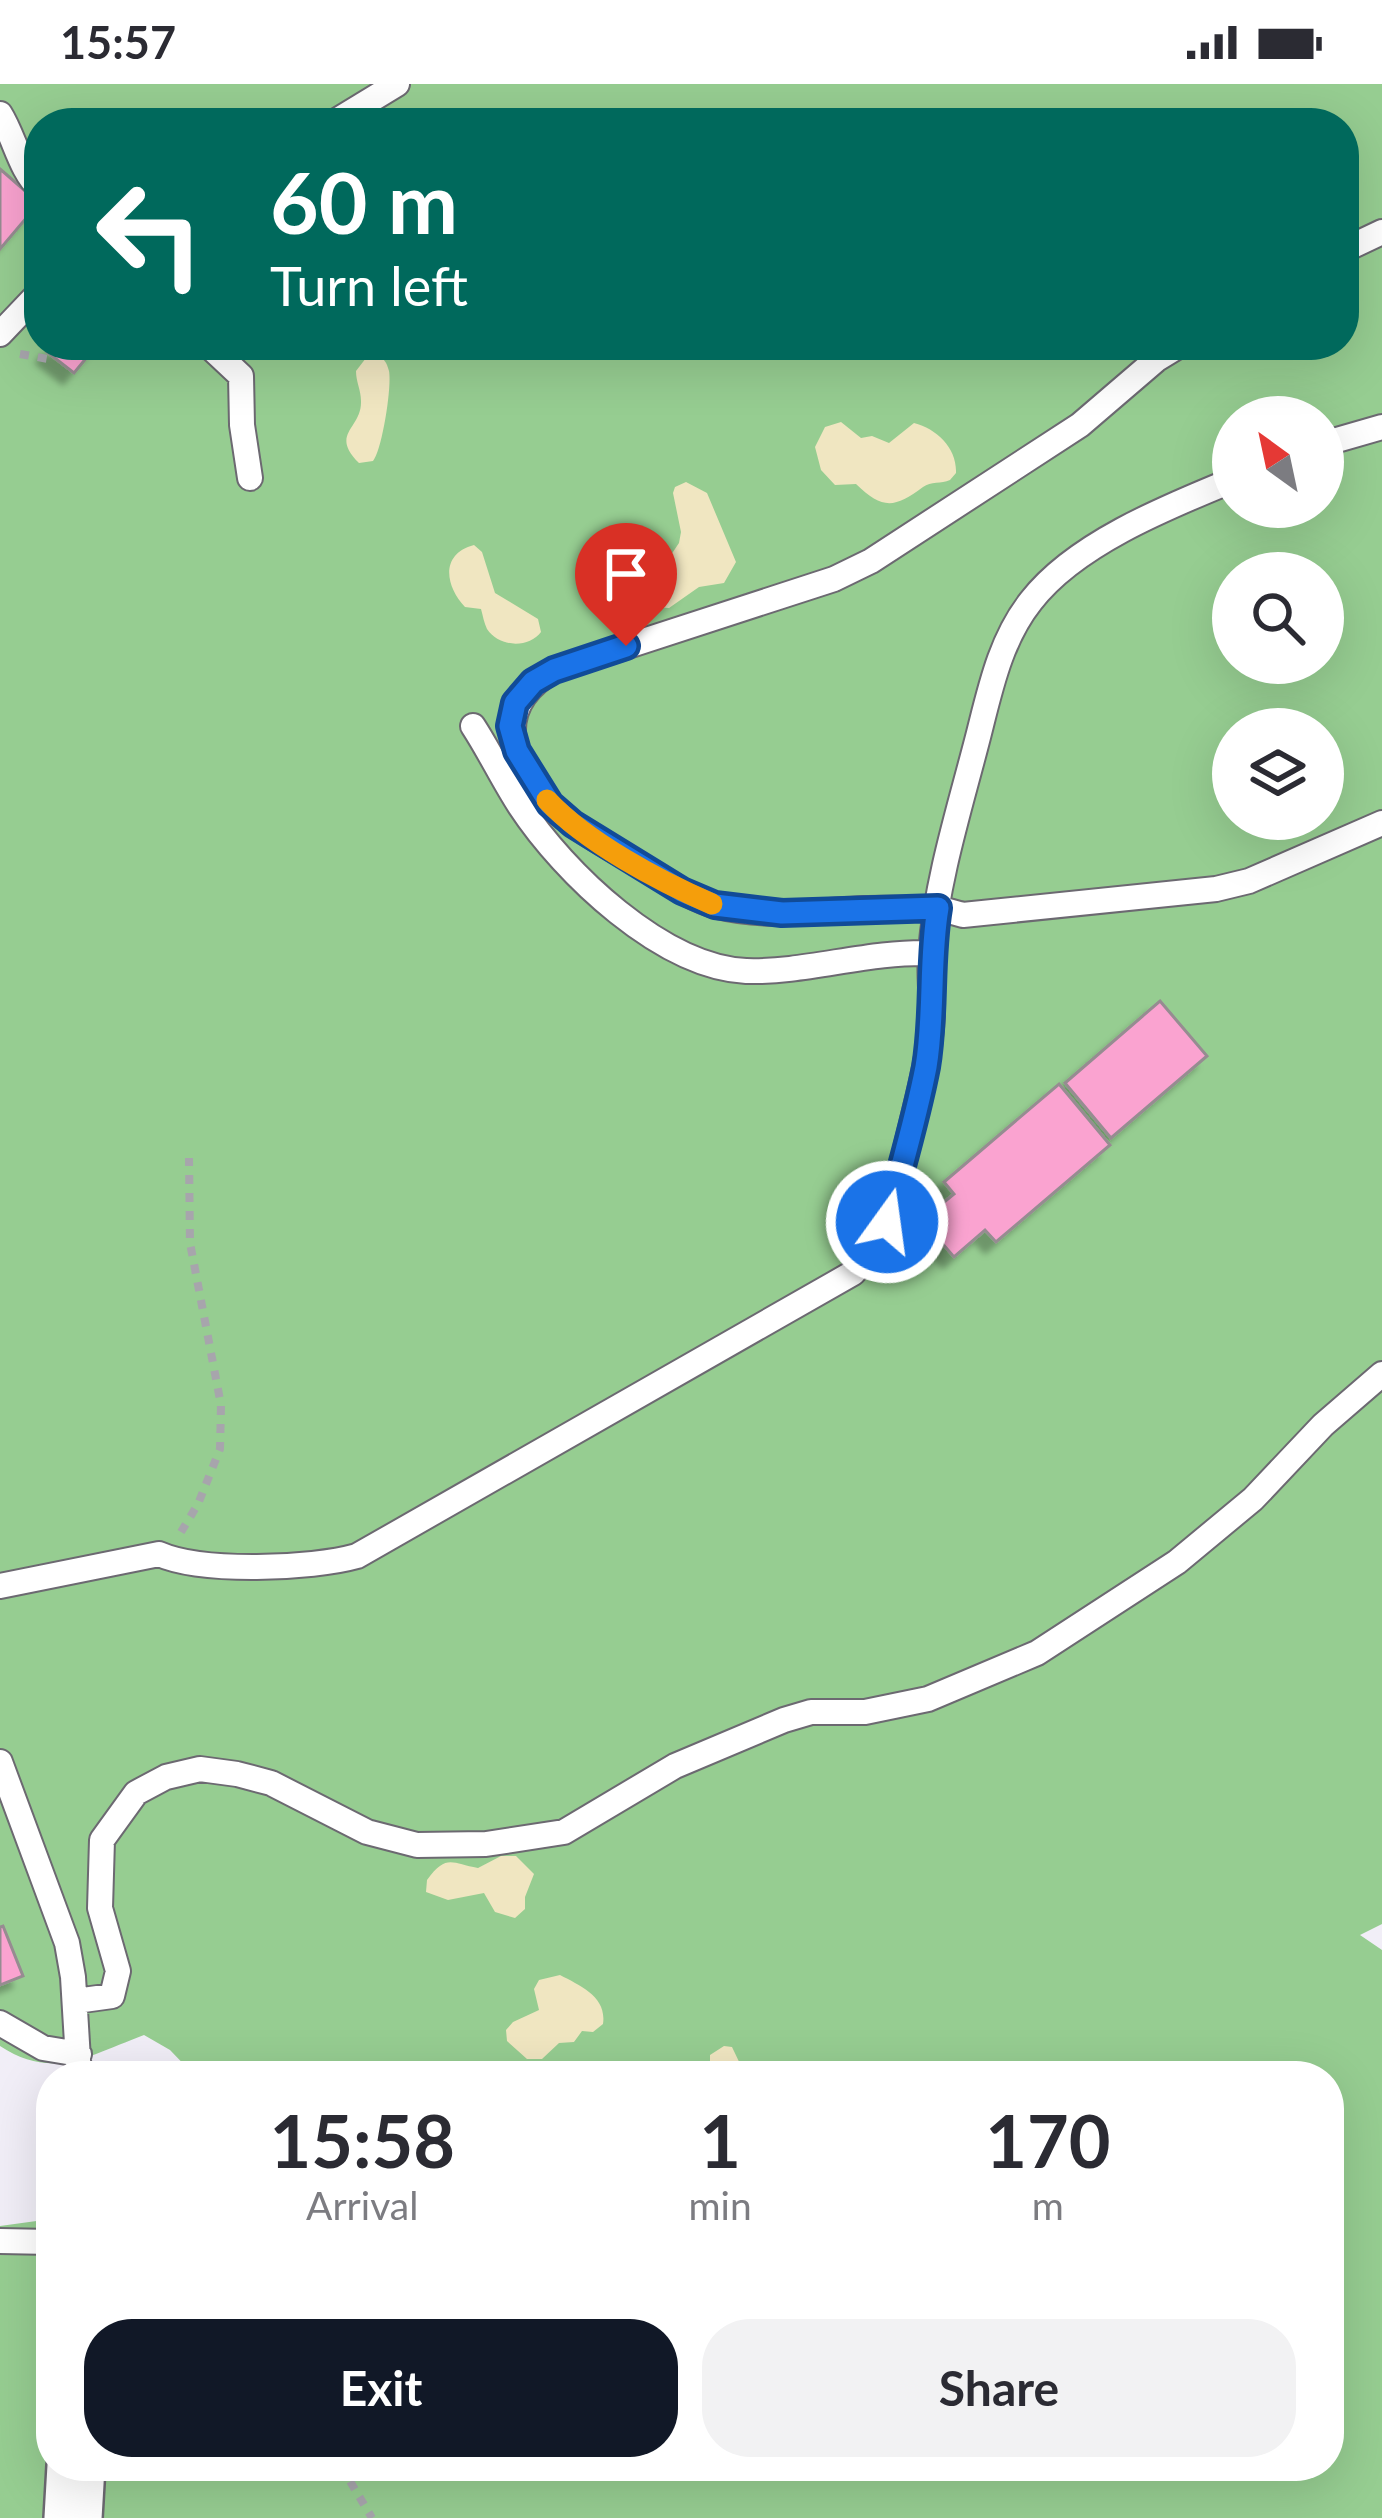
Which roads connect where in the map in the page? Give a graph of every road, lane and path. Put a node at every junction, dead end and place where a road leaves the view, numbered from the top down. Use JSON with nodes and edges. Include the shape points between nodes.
{"nodes":[{"id":1,"x":398,"y":84,"type":"edge"},
{"id":2,"x":358,"y":108,"type":"edge"},
{"id":3,"x":0,"y":114,"type":"edge"},
{"id":4,"x":24,"y":166,"type":"edge"},
{"id":5,"x":24,"y":308,"type":"edge"},
{"id":6,"x":0,"y":334,"type":"edge"},
{"id":7,"x":230,"y":360,"type":"edge"},
{"id":8,"x":1156,"y":360,"type":"edge"},
{"id":9,"x":1382,"y":427,"type":"edge"},
{"id":10,"x":1344,"y":438,"type":"edge"},
{"id":11,"x":250,"y":478,"type":"dead end"},
{"id":12,"x":1212,"y":489,"type":"edge"},
{"id":13,"x":473,"y":726,"type":"dead end"},
{"id":14,"x":1382,"y":824,"type":"edge"},
{"id":15,"x":938,"y":908,"type":"junction"},
{"id":16,"x":931,"y":952,"type":"junction"},
{"id":17,"x":189,"y":1158,"type":"dead end"},
{"id":18,"x":1382,"y":1374,"type":"edge"},
{"id":19,"x":159,"y":1554,"type":"junction"},
{"id":20,"x":0,"y":1586,"type":"edge"},
{"id":21,"x":0,"y":1762,"type":"edge"},
{"id":22,"x":76,"y":2002,"type":"junction"},
{"id":23,"x":0,"y":2023,"type":"edge"},
{"id":24,"x":71,"y":2061,"type":"edge"},
{"id":25,"x":79,"y":2061,"type":"edge"},
{"id":26,"x":0,"y":2241,"type":"edge"},
{"id":27,"x":36,"y":2242,"type":"edge"},
{"id":28,"x":75,"y":2481,"type":"edge"},
{"id":29,"x":349,"y":2481,"type":"edge"},
{"id":30,"x":73,"y":2518,"type":"edge"},
{"id":31,"x":372,"y":2518,"type":"edge"}],
"edges":[{"from":1,"to":2,"type":"lane"},
{"from":3,"to":4,"type":"lane"},
{"from":5,"to":6,"type":"lane"},
{"from":7,"to":11,"type":"lane","via":[[241,376]]},
{"from":8,"to":15,"type":"lane","via":[[1080,425],[871,562],[554,670],[515,703],[517,751],[550,804],[682,891],[751,911]]},
{"from":9,"to":10,"type":"lane"},
{"from":12,"to":15,"type":"lane","via":[[1136,523],[1032,599],[1006,640],[989,693]]},
{"from":13,"to":16,"type":"lane","via":[[552,847],[631,922],[684,953],[751,971]]},
{"from":14,"to":15,"type":"lane","via":[[1216,889],[963,915]]},
{"from":15,"to":16,"type":"lane"},
{"from":16,"to":19,"type":"lane","via":[[926,1068],[887,1222],[853,1273],[357,1556],[310,1565],[181,1564]]},
{"from":17,"to":19,"type":"path","via":[[190,1243],[220,1406],[220,1448],[198,1504]]},
{"from":18,"to":22,"type":"lane","via":[[1192,1549],[1037,1653],[928,1700],[784,1720],[675,1766],[564,1832],[417,1845],[367,1832],[271,1783],[200,1769],[166,1777],[136,1793],[102,1840],[100,1908],[118,1971],[112,1996]]},
{"from":19,"to":20,"type":"lane"},
{"from":21,"to":22,"type":"lane","via":[[67,1942]]},
{"from":22,"to":25,"type":"lane"},
{"from":23,"to":24,"type":"lane"},
{"from":26,"to":27,"type":"lane"},
{"from":28,"to":30,"type":"street"},
{"from":29,"to":31,"type":"path"}]}
